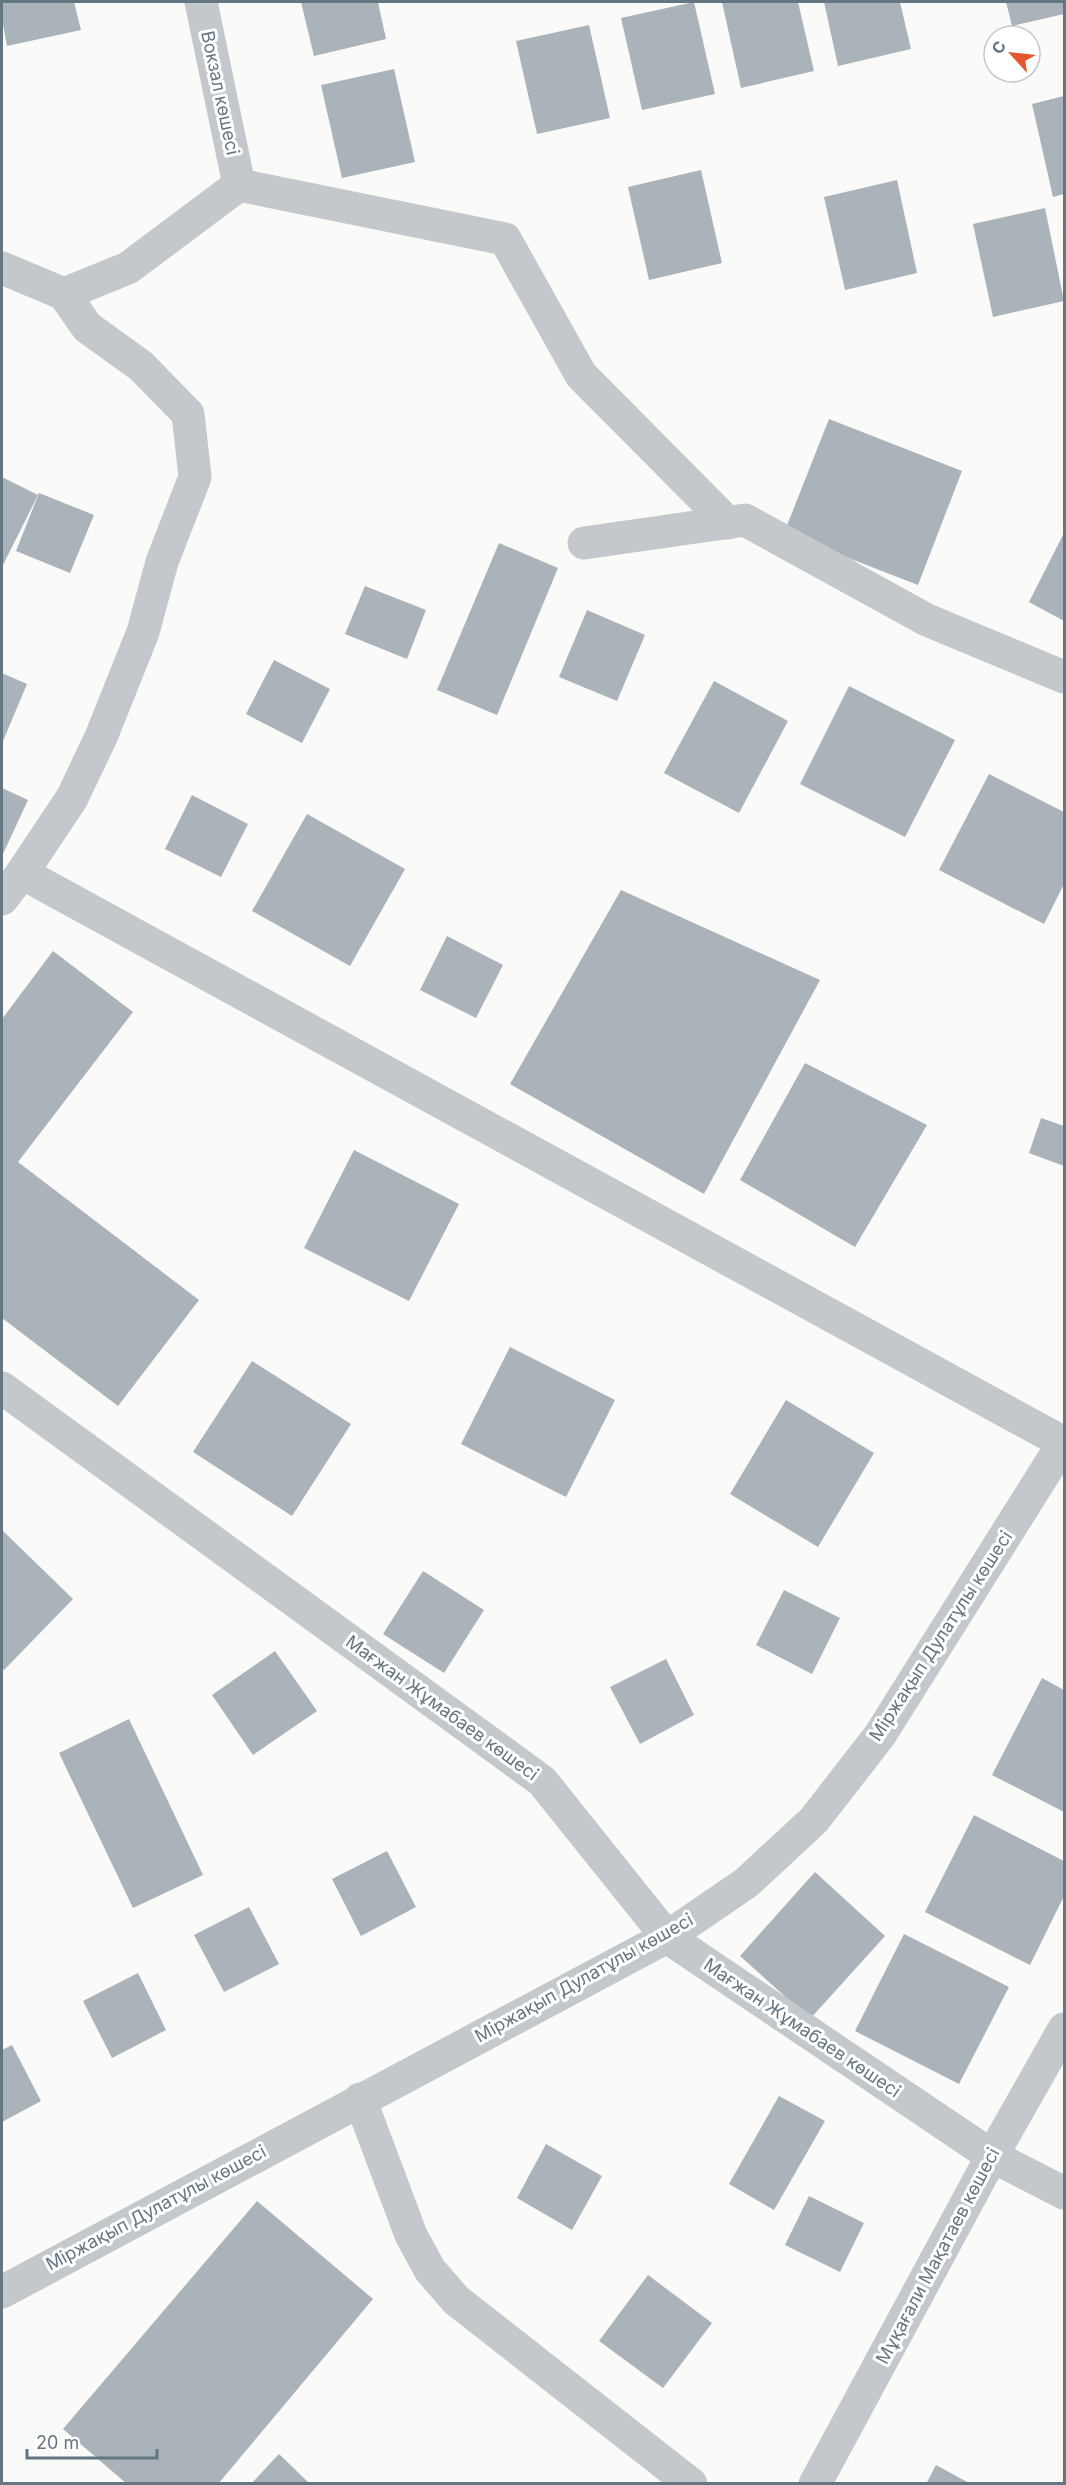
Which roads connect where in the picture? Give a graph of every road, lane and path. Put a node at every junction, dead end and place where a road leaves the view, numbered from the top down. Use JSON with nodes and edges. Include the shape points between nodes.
{"nodes":[{"id":1,"x":201,"y":2,"type":"edge"},
{"id":2,"x":239,"y":185,"type":"junction"},
{"id":3,"x":2,"y":268,"type":"edge"},
{"id":4,"x":64,"y":294,"type":"junction"},
{"id":5,"x":728,"y":523,"type":"junction"},
{"id":6,"x":584,"y":543,"type":"dead end"},
{"id":7,"x":1065,"y":676,"type":"edge"},
{"id":8,"x":22,"y":873,"type":"junction"},
{"id":9,"x":2,"y":899,"type":"edge"},
{"id":10,"x":2,"y":1388,"type":"edge"},
{"id":11,"x":1064,"y":1443,"type":"edge"},
{"id":12,"x":667,"y":1937,"type":"junction"},
{"id":13,"x":1065,"y":2029,"type":"edge"},
{"id":14,"x":360,"y":2099,"type":"junction"},
{"id":15,"x":992,"y":2156,"type":"junction"},
{"id":16,"x":1065,"y":2193,"type":"edge"},
{"id":17,"x":2,"y":2292,"type":"edge"},
{"id":18,"x":690,"y":2484,"type":"edge"},
{"id":19,"x":815,"y":2484,"type":"edge"}],
"edges":[{"from":1,"to":2,"type":"street","name":"Вокзал көшесі"},
{"from":2,"to":4,"type":"street","via":[[128,268]]},
{"from":2,"to":5,"type":"street","via":[[505,239],[581,375]]},
{"from":3,"to":4,"type":"street"},
{"from":4,"to":8,"type":"street","via":[[87,327],[141,366],[188,414],[195,477],[162,562],[143,632],[101,737],[72,798]]},
{"from":5,"to":6,"type":"street"},
{"from":5,"to":7,"type":"street","via":[[745,520],[927,620]]},
{"from":8,"to":9,"type":"street"},
{"from":8,"to":11,"type":"street"},
{"from":10,"to":12,"type":"street","name":"Мағжан Жұмабаев көшесі","via":[[542,1781]]},
{"from":11,"to":12,"type":"street","name":"Міржақып Дулатұлы көшесі","via":[[880,1735],[814,1820],[746,1882]]},
{"from":12,"to":14,"type":"street","name":"Міржақып Дулатұлы көшесі"},
{"from":12,"to":15,"type":"street","name":"Мағжан Жұмабаев көшесі"},
{"from":13,"to":15,"type":"street","name":"Мұқағали Мақатаев көшесі"},
{"from":14,"to":17,"type":"street","name":"Міржақып Дулатұлы көшесі"},
{"from":14,"to":18,"type":"street","via":[[411,2235],[430,2270],[456,2300]]},
{"from":15,"to":16,"type":"street","name":"Мағжан Жұмабаев көшесі"},
{"from":15,"to":19,"type":"street","name":"Мұқағали Мақатаев көшесі"}]}
